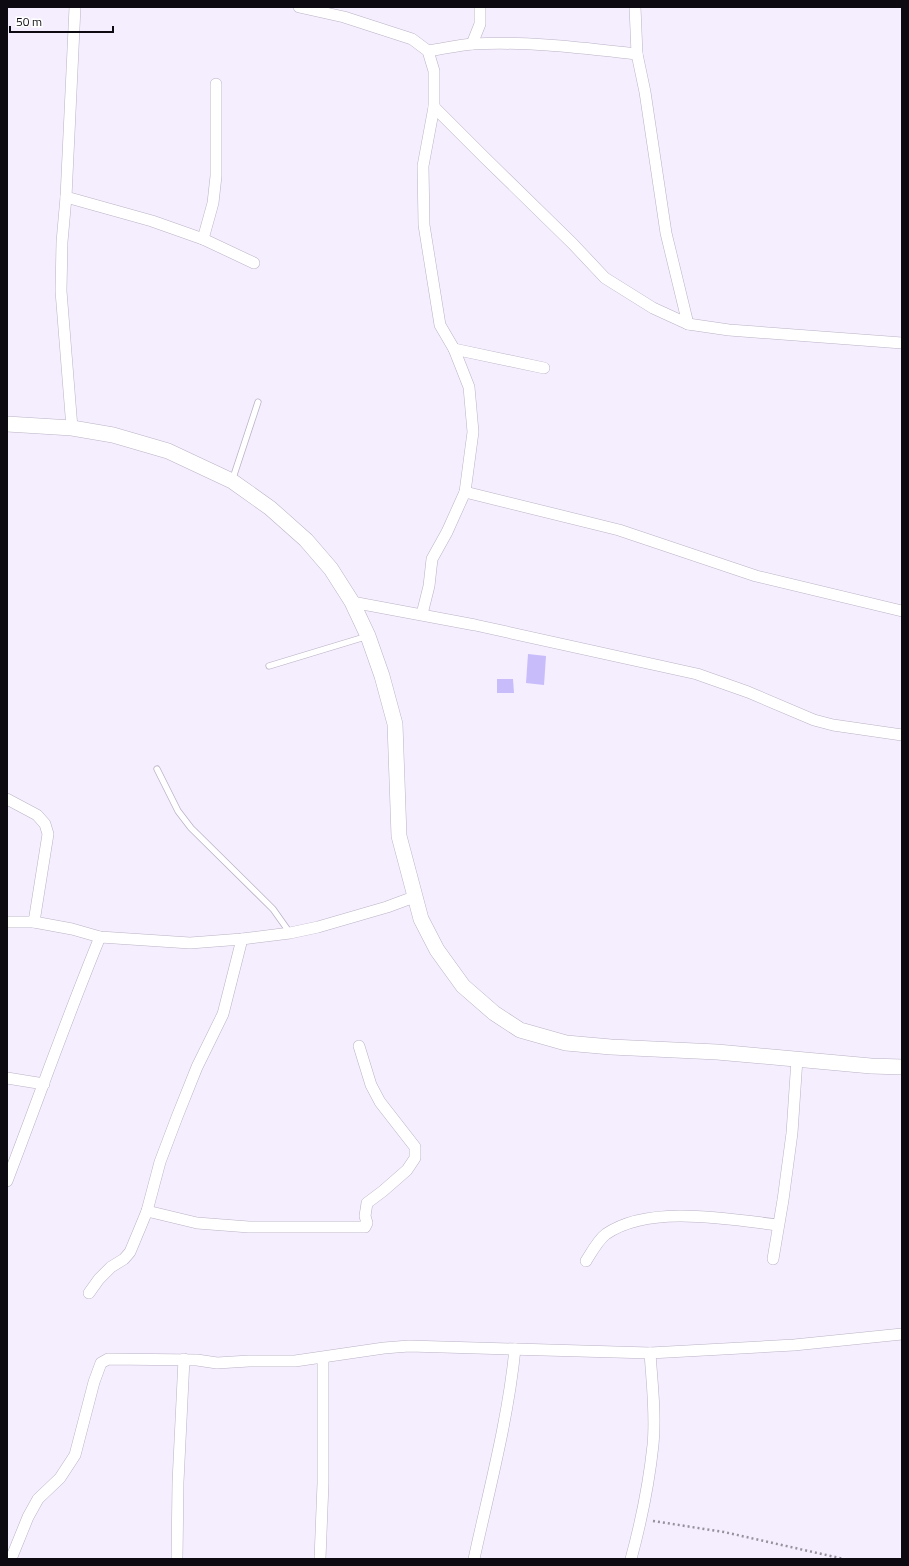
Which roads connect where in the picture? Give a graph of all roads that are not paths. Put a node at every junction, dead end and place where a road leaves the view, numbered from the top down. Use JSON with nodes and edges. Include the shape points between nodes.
{"nodes":[{"id":1,"x":75,"y":7,"type":"edge"},
{"id":2,"x":299,"y":7,"type":"edge"},
{"id":3,"x":480,"y":7,"type":"edge"},
{"id":4,"x":635,"y":7,"type":"edge"},
{"id":5,"x":472,"y":44,"type":"junction"},
{"id":6,"x":428,"y":51,"type":"junction"},
{"id":7,"x":637,"y":54,"type":"junction"},
{"id":8,"x":216,"y":84,"type":"dead end"},
{"id":9,"x":434,"y":107,"type":"junction"},
{"id":10,"x":66,"y":197,"type":"junction"},
{"id":11,"x":203,"y":239,"type":"junction"},
{"id":12,"x":254,"y":263,"type":"dead end"},
{"id":13,"x":688,"y":324,"type":"junction"},
{"id":14,"x":902,"y":344,"type":"edge"},
{"id":15,"x":454,"y":349,"type":"junction"},
{"id":16,"x":544,"y":368,"type":"dead end"},
{"id":17,"x":258,"y":402,"type":"dead end"},
{"id":18,"x":7,"y":424,"type":"edge"},
{"id":19,"x":72,"y":428,"type":"junction"},
{"id":20,"x":232,"y":481,"type":"junction"},
{"id":21,"x":465,"y":492,"type":"junction"},
{"id":22,"x":352,"y":602,"type":"junction"},
{"id":23,"x":902,"y":611,"type":"edge"},
{"id":24,"x":422,"y":614,"type":"junction"},
{"id":25,"x":368,"y":636,"type":"junction"},
{"id":26,"x":269,"y":666,"type":"dead end"},
{"id":27,"x":902,"y":735,"type":"edge"},
{"id":28,"x":157,"y":769,"type":"dead end"},
{"id":29,"x":7,"y":799,"type":"edge"},
{"id":30,"x":414,"y":897,"type":"junction"},
{"id":31,"x":7,"y":922,"type":"edge"},
{"id":32,"x":34,"y":922,"type":"junction"},
{"id":33,"x":290,"y":933,"type":"junction"},
{"id":34,"x":100,"y":937,"type":"junction"},
{"id":35,"x":242,"y":939,"type":"junction"},
{"id":36,"x":359,"y":1046,"type":"dead end"},
{"id":37,"x":797,"y":1059,"type":"junction"},
{"id":38,"x":902,"y":1067,"type":"edge"},
{"id":39,"x":7,"y":1078,"type":"edge"},
{"id":40,"x":44,"y":1084,"type":"junction"},
{"id":41,"x":7,"y":1181,"type":"edge"},
{"id":42,"x":147,"y":1211,"type":"junction"},
{"id":43,"x":778,"y":1225,"type":"junction"},
{"id":44,"x":773,"y":1259,"type":"dead end"},
{"id":45,"x":586,"y":1261,"type":"dead end"},
{"id":46,"x":89,"y":1293,"type":"dead end"},
{"id":47,"x":902,"y":1334,"type":"edge"},
{"id":48,"x":515,"y":1349,"type":"junction"},
{"id":49,"x":650,"y":1353,"type":"junction"},
{"id":50,"x":324,"y":1358,"type":"junction"},
{"id":51,"x":184,"y":1359,"type":"junction"},
{"id":52,"x":11,"y":1559,"type":"edge"},
{"id":53,"x":177,"y":1559,"type":"edge"},
{"id":54,"x":320,"y":1559,"type":"edge"},
{"id":55,"x":474,"y":1559,"type":"edge"},
{"id":56,"x":631,"y":1559,"type":"edge"}],
"edges":[{"from":1,"to":10,"type":"street"},
{"from":2,"to":6,"type":"street","via":[[344,17],[412,39]]},
{"from":3,"to":5,"type":"street","via":[[480,24]]},
{"from":4,"to":7,"type":"street"},
{"from":5,"to":6,"type":"street"},
{"from":5,"to":7,"type":"street","via":[[556,45]]},
{"from":6,"to":9,"type":"street","via":[[434,71]]},
{"from":7,"to":13,"type":"street","via":[[666,233]]},
{"from":8,"to":11,"type":"street","via":[[216,176],[213,203]]},
{"from":9,"to":13,"type":"street","via":[[605,278],[653,308]]},
{"from":9,"to":15,"type":"street","via":[[423,166],[424,225],[440,325]]},
{"from":10,"to":11,"type":"street","via":[[144,218]]},
{"from":10,"to":19,"type":"street","via":[[61,291]]},
{"from":11,"to":12,"type":"street"},
{"from":13,"to":14,"type":"street","via":[[729,330]]},
{"from":15,"to":16,"type":"street"},
{"from":15,"to":21,"type":"street","via":[[469,387],[474,432]]},
{"from":17,"to":20,"type":"lane"},
{"from":18,"to":19,"type":"main road"},
{"from":19,"to":20,"type":"main road","via":[[113,435],[168,451]]},
{"from":20,"to":22,"type":"main road","via":[[270,508],[306,540],[331,569]]},
{"from":21,"to":23,"type":"street","via":[[619,530],[756,576]]},
{"from":21,"to":24,"type":"street","via":[[432,559]]},
{"from":22,"to":24,"type":"street"},
{"from":22,"to":25,"type":"main road"},
{"from":24,"to":27,"type":"street","via":[[697,674],[814,720]]},
{"from":25,"to":26,"type":"lane"},
{"from":25,"to":30,"type":"main road","via":[[395,724],[399,836]]},
{"from":28,"to":33,"type":"lane","via":[[178,811],[191,828],[274,909]]},
{"from":29,"to":32,"type":"street","via":[[37,815],[45,824],[48,834]]},
{"from":30,"to":33,"type":"street","via":[[387,907]]},
{"from":30,"to":37,"type":"main road","via":[[421,919],[437,950],[463,986],[494,1014],[520,1030],[566,1043]]},
{"from":31,"to":32,"type":"street"},
{"from":32,"to":34,"type":"street"},
{"from":33,"to":35,"type":"street"},
{"from":34,"to":35,"type":"street","via":[[190,943]]},
{"from":34,"to":40,"type":"street"},
{"from":35,"to":42,"type":"street","via":[[224,1014],[177,1116],[160,1162]]},
{"from":36,"to":42,"type":"street","via":[[380,1102],[415,1147],[415,1158],[406,1170],[366,1203],[367,1223],[364,1227],[249,1227],[197,1223]]},
{"from":37,"to":38,"type":"main road"},
{"from":37,"to":43,"type":"street","via":[[792,1133]]},
{"from":39,"to":40,"type":"street"},
{"from":40,"to":41,"type":"street"},
{"from":42,"to":46,"type":"street","via":[[130,1252],[103,1275]]},
{"from":43,"to":44,"type":"street"},
{"from":43,"to":45,"type":"street","via":[[702,1216],[636,1220],[604,1236]]},
{"from":47,"to":49,"type":"street","via":[[794,1345]]},
{"from":48,"to":49,"type":"street"},
{"from":48,"to":50,"type":"street","via":[[409,1346]]},
{"from":48,"to":55,"type":"street","via":[[505,1414]]},
{"from":49,"to":56,"type":"street","via":[[653,1444],[641,1519]]},
{"from":50,"to":51,"type":"street","via":[[217,1363]]},
{"from":50,"to":54,"type":"street"},
{"from":51,"to":52,"type":"street","via":[[108,1359],[101,1363],[75,1455],[60,1478],[38,1498]]},
{"from":51,"to":53,"type":"street"}]}
